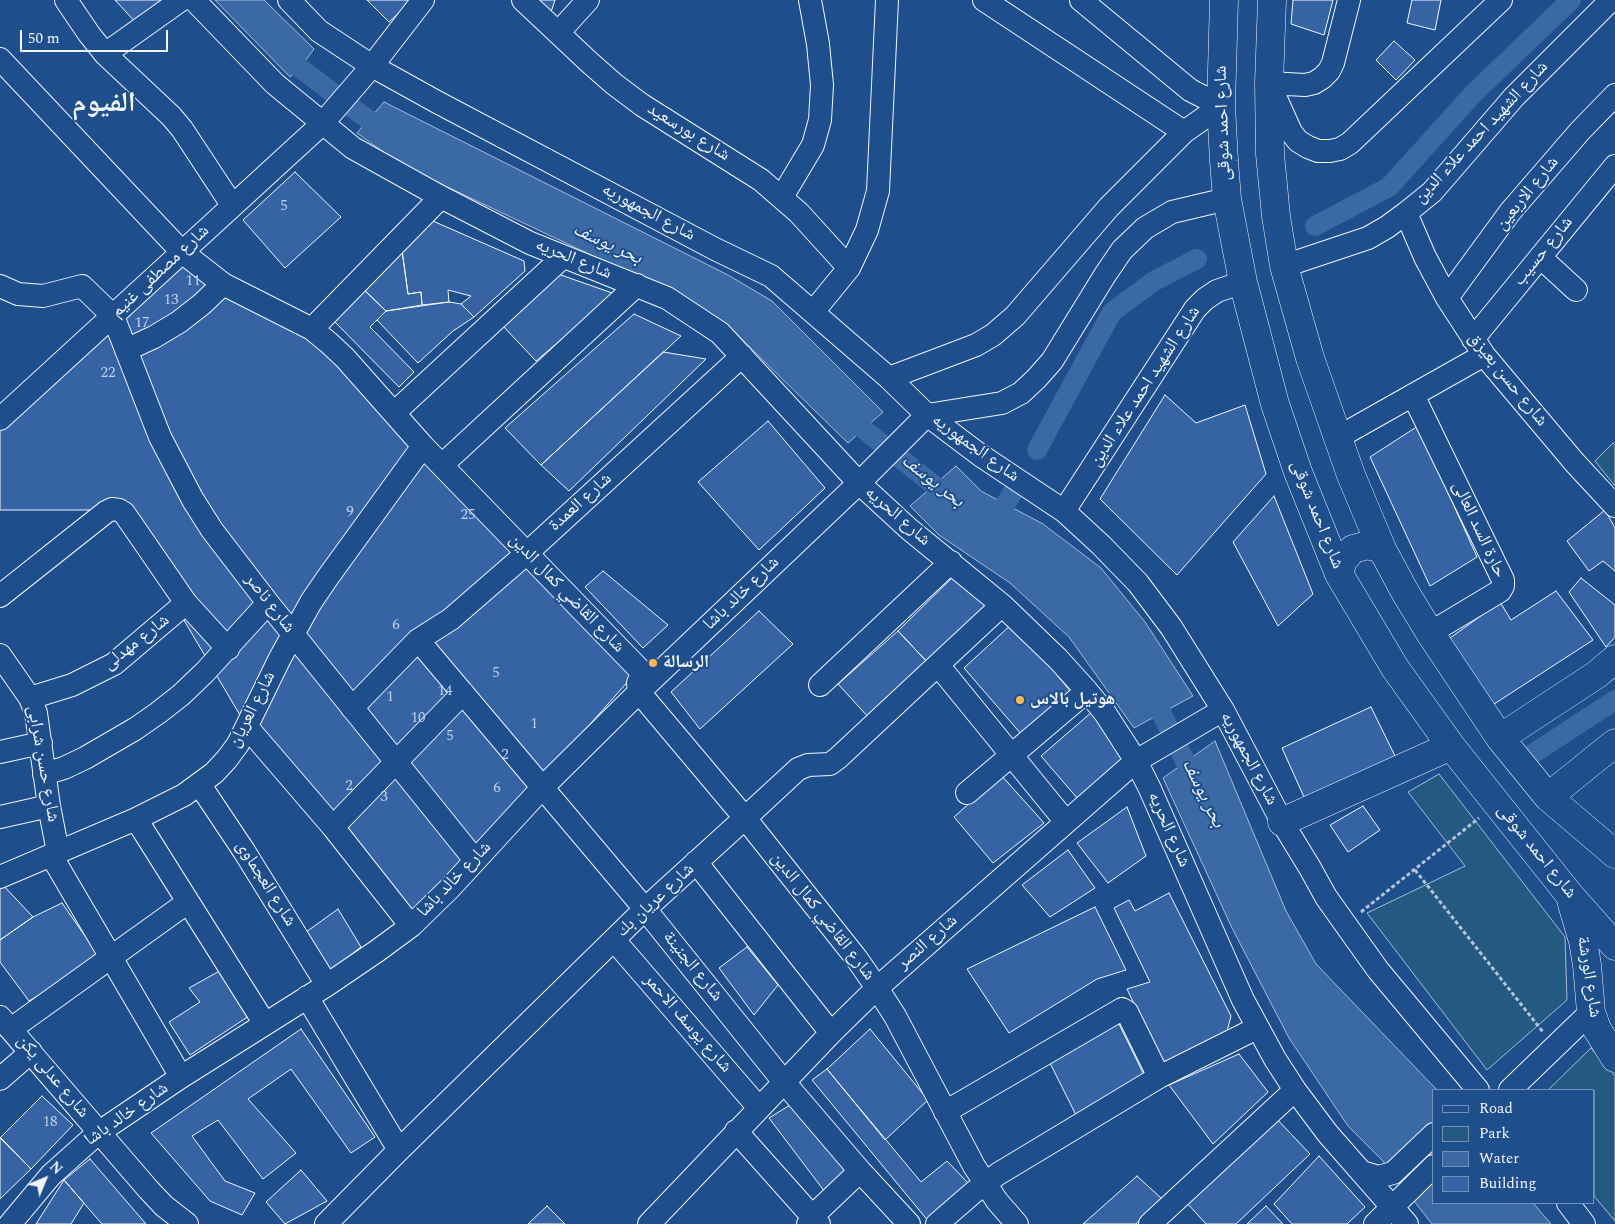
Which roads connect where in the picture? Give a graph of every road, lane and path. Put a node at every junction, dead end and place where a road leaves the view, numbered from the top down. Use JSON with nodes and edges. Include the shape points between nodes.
{"nodes":[{"id":1,"x":66,"y":0,"type":"edge"},
{"id":2,"x":181,"y":0,"type":"edge"},
{"id":3,"x":194,"y":0,"type":"edge"},
{"id":4,"x":289,"y":0,"type":"edge"},
{"id":5,"x":422,"y":0,"type":"edge"},
{"id":6,"x":523,"y":0,"type":"edge"},
{"id":7,"x":588,"y":0,"type":"edge"},
{"id":8,"x":810,"y":0,"type":"edge"},
{"id":9,"x":887,"y":0,"type":"edge"},
{"id":10,"x":984,"y":0,"type":"edge"},
{"id":11,"x":1081,"y":0,"type":"edge"},
{"id":12,"x":1224,"y":0,"type":"edge"},
{"id":13,"x":1272,"y":0,"type":"edge"},
{"id":14,"x":1349,"y":0,"type":"edge"},
{"id":15,"x":1501,"y":0,"type":"edge"},
{"id":16,"x":1610,"y":7,"type":"edge"},
{"id":17,"x":558,"y":33,"type":"junction"},
{"id":18,"x":105,"y":54,"type":"junction"},
{"id":19,"x":0,"y":59,"type":"edge"},
{"id":20,"x":372,"y":66,"type":"junction"},
{"id":21,"x":1269,"y":83,"type":"junction"},
{"id":22,"x":1615,"y":96,"type":"edge"},
{"id":23,"x":1221,"y":106,"type":"junction"},
{"id":24,"x":322,"y":124,"type":"junction"},
{"id":25,"x":1184,"y":132,"type":"junction"},
{"id":26,"x":1615,"y":166,"type":"edge"},
{"id":27,"x":441,"y":197,"type":"junction"},
{"id":28,"x":782,"y":197,"type":"junction"},
{"id":29,"x":1227,"y":199,"type":"junction"},
{"id":30,"x":232,"y":206,"type":"junction"},
{"id":31,"x":1406,"y":214,"type":"junction"},
{"id":32,"x":182,"y":252,"type":"junction"},
{"id":33,"x":563,"y":257,"type":"junction"},
{"id":34,"x":1540,"y":257,"type":"junction"},
{"id":35,"x":1284,"y":266,"type":"junction"},
{"id":36,"x":850,"y":268,"type":"junction"},
{"id":37,"x":1243,"y":282,"type":"junction"},
{"id":38,"x":223,"y":284,"type":"junction"},
{"id":39,"x":637,"y":285,"type":"junction"},
{"id":40,"x":0,"y":286,"type":"edge"},
{"id":41,"x":1576,"y":290,"type":"dead end"},
{"id":42,"x":1448,"y":298,"type":"junction"},
{"id":43,"x":812,"y":312,"type":"junction"},
{"id":44,"x":113,"y":316,"type":"junction"},
{"id":45,"x":312,"y":329,"type":"junction"},
{"id":46,"x":1479,"y":347,"type":"junction"},
{"id":47,"x":126,"y":350,"type":"junction"},
{"id":48,"x":742,"y":356,"type":"junction"},
{"id":49,"x":888,"y":378,"type":"junction"},
{"id":50,"x":1413,"y":395,"type":"junction"},
{"id":51,"x":394,"y":413,"type":"junction"},
{"id":52,"x":927,"y":415,"type":"junction"},
{"id":53,"x":0,"y":420,"type":"edge"},
{"id":54,"x":1338,"y":438,"type":"junction"},
{"id":55,"x":423,"y":446,"type":"junction"},
{"id":56,"x":442,"y":465,"type":"junction"},
{"id":57,"x":858,"y":483,"type":"junction"},
{"id":58,"x":1615,"y":506,"type":"edge"},
{"id":59,"x":1064,"y":511,"type":"junction"},
{"id":60,"x":1366,"y":512,"type":"junction"},
{"id":61,"x":1320,"y":528,"type":"junction"},
{"id":62,"x":1382,"y":549,"type":"junction"},
{"id":63,"x":527,"y":553,"type":"junction"},
{"id":64,"x":951,"y":562,"type":"junction"},
{"id":65,"x":1339,"y":574,"type":"junction"},
{"id":66,"x":0,"y":596,"type":"edge"},
{"id":67,"x":186,"y":603,"type":"junction"},
{"id":68,"x":268,"y":604,"type":"junction"},
{"id":69,"x":1002,"y":605,"type":"junction"},
{"id":70,"x":1430,"y":633,"type":"junction"},
{"id":71,"x":293,"y":634,"type":"junction"},
{"id":72,"x":418,"y":640,"type":"junction"},
{"id":73,"x":228,"y":649,"type":"junction"},
{"id":74,"x":0,"y":655,"type":"edge"},
{"id":75,"x":1615,"y":658,"type":"edge"},
{"id":76,"x":938,"y":665,"type":"junction"},
{"id":77,"x":820,"y":685,"type":"dead end"},
{"id":78,"x":1087,"y":691,"type":"junction"},
{"id":79,"x":639,"y":692,"type":"junction"},
{"id":80,"x":463,"y":693,"type":"junction"},
{"id":81,"x":30,"y":698,"type":"junction"},
{"id":82,"x":352,"y":708,"type":"junction"},
{"id":83,"x":1223,"y":710,"type":"junction"},
{"id":84,"x":247,"y":727,"type":"junction"},
{"id":85,"x":1500,"y":738,"type":"junction"},
{"id":86,"x":41,"y":743,"type":"junction"},
{"id":87,"x":1615,"y":743,"type":"edge"},
{"id":88,"x":1451,"y":746,"type":"junction"},
{"id":89,"x":0,"y":752,"type":"edge"},
{"id":90,"x":1011,"y":755,"type":"junction"},
{"id":91,"x":1136,"y":761,"type":"junction"},
{"id":92,"x":397,"y":762,"type":"junction"},
{"id":93,"x":44,"y":774,"type":"junction"},
{"id":94,"x":200,"y":784,"type":"junction"},
{"id":95,"x":542,"y":788,"type":"junction"},
{"id":96,"x":967,"y":793,"type":"dead end"},
{"id":97,"x":1548,"y":797,"type":"junction"},
{"id":98,"x":1498,"y":804,"type":"junction"},
{"id":99,"x":49,"y":806,"type":"junction"},
{"id":100,"x":0,"y":817,"type":"edge"},
{"id":101,"x":745,"y":818,"type":"junction"},
{"id":102,"x":136,"y":819,"type":"junction"},
{"id":103,"x":1066,"y":822,"type":"junction"},
{"id":104,"x":1282,"y":822,"type":"junction"},
{"id":105,"x":334,"y":827,"type":"junction"},
{"id":106,"x":54,"y":854,"type":"junction"},
{"id":107,"x":1615,"y":854,"type":"edge"},
{"id":108,"x":475,"y":860,"type":"junction"},
{"id":109,"x":696,"y":862,"type":"junction"},
{"id":110,"x":1415,"y":870,"type":"junction"},
{"id":111,"x":0,"y":877,"type":"edge"},
{"id":112,"x":1568,"y":893,"type":"junction"},
{"id":113,"x":188,"y":902,"type":"junction"},
{"id":114,"x":645,"y":909,"type":"junction"},
{"id":115,"x":1345,"y":925,"type":"junction"},
{"id":116,"x":411,"y":926,"type":"junction"},
{"id":117,"x":614,"y":940,"type":"junction"},
{"id":118,"x":1615,"y":946,"type":"edge"},
{"id":119,"x":111,"y":956,"type":"junction"},
{"id":120,"x":327,"y":985,"type":"junction"},
{"id":121,"x":877,"y":988,"type":"junction"},
{"id":122,"x":307,"y":997,"type":"junction"},
{"id":123,"x":1591,"y":1012,"type":"junction"},
{"id":124,"x":6,"y":1023,"type":"edge"},
{"id":125,"x":265,"y":1024,"type":"junction"},
{"id":126,"x":1257,"y":1028,"type":"junction"},
{"id":127,"x":831,"y":1033,"type":"junction"},
{"id":128,"x":1554,"y":1047,"type":"junction"},
{"id":129,"x":30,"y":1052,"type":"junction"},
{"id":130,"x":1615,"y":1058,"type":"edge"},
{"id":131,"x":1459,"y":1068,"type":"junction"},
{"id":132,"x":181,"y":1077,"type":"junction"},
{"id":133,"x":1159,"y":1077,"type":"junction"},
{"id":134,"x":0,"y":1079,"type":"edge"},
{"id":135,"x":784,"y":1082,"type":"junction"},
{"id":136,"x":1466,"y":1089,"type":"edge"},
{"id":137,"x":1477,"y":1089,"type":"edge"},
{"id":138,"x":1511,"y":1089,"type":"edge"},
{"id":139,"x":1295,"y":1090,"type":"junction"},
{"id":140,"x":760,"y":1108,"type":"junction"},
{"id":141,"x":945,"y":1112,"type":"junction"},
{"id":142,"x":736,"y":1131,"type":"junction"},
{"id":143,"x":98,"y":1133,"type":"junction"},
{"id":144,"x":1432,"y":1136,"type":"edge"},
{"id":145,"x":399,"y":1150,"type":"junction"},
{"id":146,"x":1432,"y":1168,"type":"edge"},
{"id":147,"x":860,"y":1171,"type":"junction"},
{"id":148,"x":1362,"y":1172,"type":"junction"},
{"id":149,"x":985,"y":1183,"type":"junction"},
{"id":150,"x":1569,"y":1204,"type":"edge"},
{"id":151,"x":1393,"y":1207,"type":"junction"},
{"id":152,"x":814,"y":1222,"type":"edge"},
{"id":153,"x":1156,"y":1222,"type":"edge"},
{"id":154,"x":10,"y":1224,"type":"edge"},
{"id":155,"x":187,"y":1224,"type":"edge"},
{"id":156,"x":326,"y":1224,"type":"edge"},
{"id":157,"x":649,"y":1224,"type":"edge"},
{"id":158,"x":909,"y":1224,"type":"edge"},
{"id":159,"x":937,"y":1224,"type":"edge"},
{"id":160,"x":1017,"y":1224,"type":"edge"},
{"id":161,"x":1375,"y":1224,"type":"edge"},
{"id":162,"x":1407,"y":1224,"type":"edge"},
{"id":163,"x":1584,"y":1224,"type":"edge"}],
"edges":[{"from":1,"to":18,"type":"street"},
{"from":2,"to":18,"type":"street"},
{"from":3,"to":24,"type":"street","name":"شارع الحريه","via":[[275,84]]},
{"from":4,"to":20,"type":"street","name":"شارع الجمهوريه","via":[[319,31]]},
{"from":5,"to":20,"type":"street"},
{"from":6,"to":17,"type":"street","name":"شارع بورسعيد"},
{"from":7,"to":17,"type":"street"},
{"from":8,"to":28,"type":"street","via":[[822,85],[820,120],[813,145]]},
{"from":9,"to":36,"type":"street","via":[[878,191],[867,230]]},
{"from":10,"to":25,"type":"street"},
{"from":11,"to":23,"type":"street","via":[[1190,90]]},
{"from":12,"to":23,"type":"main road","name":"شارع احمد شوقى"},
{"from":13,"to":21,"type":"main road"},
{"from":14,"to":21,"type":"street","via":[[1329,71],[1322,78],[1305,85]]},
{"from":15,"to":21,"type":"street","via":[[1340,149],[1318,151],[1298,141]]},
{"from":16,"to":31,"type":"street","name":"شارع الشهيد احمد علاء الدين","via":[[1514,97],[1432,192]]},
{"from":17,"to":28,"type":"street","name":"شارع بورسعيد","via":[[642,105],[739,165]]},
{"from":18,"to":30,"type":"street","via":[[182,129]]},
{"from":19,"to":32,"type":"street","name":"شارع القاضي كمال الدين"},
{"from":20,"to":24,"type":"street","name":"شارع مصطفى غنيم"},
{"from":20,"to":43,"type":"street","name":"شارع الجمهوريه","via":[[771,276]]},
{"from":21,"to":35,"type":"main road","via":[[1270,154]]},
{"from":22,"to":42,"type":"street","name":"شارع الاربعين","via":[[1510,212]]},
{"from":23,"to":25,"type":"street"},
{"from":23,"to":29,"type":"main road","name":"شارع احمد شوقى"},
{"from":24,"to":27,"type":"street","name":"شارع الحريه","via":[[353,148]]},
{"from":24,"to":30,"type":"street","name":"شارع مصطفى غنيم"},
{"from":25,"to":49,"type":"street","via":[[1110,207],[1015,316],[993,335],[976,345]]},
{"from":26,"to":34,"type":"street","name":"شارع حسيب"},
{"from":27,"to":33,"type":"street","name":"شارع الحريه"},
{"from":27,"to":45,"type":"street"},
{"from":28,"to":36,"type":"street","name":"شارع بورسعيد"},
{"from":29,"to":37,"type":"main road","name":"شارع احمد شوقى"},
{"from":29,"to":52,"type":"street","via":[[1172,212],[1145,228],[1122,250],[1052,361],[1021,393],[994,405]]},
{"from":30,"to":32,"type":"street","name":"شارع مصطفى غنيم"},
{"from":31,"to":35,"type":"street","name":"شارع الشهيد احمد علاء الدين","via":[[1368,238]]},
{"from":31,"to":42,"type":"street","name":"شارع حسن بعيزق"},
{"from":32,"to":38,"type":"street","name":"شارع القاضي كمال الدين"},
{"from":32,"to":44,"type":"street","name":"شارع مصطفى غنيم"},
{"from":33,"to":39,"type":"street","name":"شارع الحريه"},
{"from":33,"to":51,"type":"street"},
{"from":34,"to":41,"type":"street"},
{"from":34,"to":46,"type":"street","name":"شارع حسيب"},
{"from":35,"to":54,"type":"main road","via":[[1310,358]]},
{"from":36,"to":43,"type":"street"},
{"from":37,"to":59,"type":"street","name":"شارع الشهيد احمد علاء الدين","via":[[1217,291],[1195,309]]},
{"from":37,"to":61,"type":"main road","name":"شارع احمد شوقى","via":[[1275,404]]},
{"from":38,"to":45,"type":"street","name":"شارع القاضي كمال الدين"},
{"from":38,"to":47,"type":"street","via":[[179,322]]},
{"from":39,"to":48,"type":"street","name":"شارع الحريه","via":[[694,314],[720,333]]},
{"from":39,"to":56,"type":"street"},
{"from":40,"to":44,"type":"street","via":[[18,294],[43,296],[82,286]]},
{"from":42,"to":46,"type":"street","name":"شارع حسن بعيزق"},
{"from":43,"to":49,"type":"street","name":"شارع الجمهوريه"},
{"from":44,"to":47,"type":"street","name":"شارع ناصر"},
{"from":44,"to":53,"type":"street","name":"شارع مصطفى غنيم"},
{"from":45,"to":51,"type":"street","name":"شارع القاضي كمال الدين","via":[[345,358]]},
{"from":46,"to":50,"type":"street"},
{"from":46,"to":58,"type":"street","name":"شارع حسن بعيزق"},
{"from":47,"to":68,"type":"street","name":"شارع ناصر","via":[[160,437],[193,500]]},
{"from":48,"to":57,"type":"street","name":"شارع الحريه"},
{"from":48,"to":63,"type":"street","name":"شارع العمدة"},
{"from":49,"to":52,"type":"street","name":"شارع الجمهوريه"},
{"from":50,"to":54,"type":"street"},
{"from":50,"to":70,"type":"street","name":"حارة السد العالى","via":[[1503,580],[1500,591]]},
{"from":51,"to":55,"type":"street","name":"شارع القاضي كمال الدين"},
{"from":52,"to":57,"type":"street","name":"شارع خالد باشا"},
{"from":52,"to":59,"type":"street","name":"شارع الجمهوريه"},
{"from":54,"to":60,"type":"main road"},
{"from":55,"to":56,"type":"street","name":"شارع القاضي كمال الدين"},
{"from":55,"to":71,"type":"street","name":"شارع العريان","via":[[328,577]]},
{"from":56,"to":63,"type":"street","name":"شارع القاضي كمال الدين"},
{"from":57,"to":64,"type":"street","name":"شارع الحريه"},
{"from":57,"to":79,"type":"street","name":"شارع خالد باشا"},
{"from":59,"to":83,"type":"street","name":"شارع الجمهوريه","via":[[1138,583],[1171,627]]},
{"from":60,"to":61,"type":"main road","via":[[1359,527],[1345,535],[1332,534]]},
{"from":60,"to":62,"type":"main road"},
{"from":61,"to":65,"type":"main road","name":"شارع احمد شوقى"},
{"from":62,"to":65,"type":"main road","via":[[1368,546],[1353,550],[1343,560]]},
{"from":62,"to":70,"type":"main road"},
{"from":63,"to":72,"type":"street","name":"شارع العمدة","via":[[451,619]]},
{"from":63,"to":79,"type":"street","name":"شارع القاضي كمال الدين","via":[[641,671]]},
{"from":64,"to":69,"type":"street","name":"شارع الحريه"},
{"from":64,"to":77,"type":"street"},
{"from":65,"to":88,"type":"main road","name":"شارع احمد شوقى","via":[[1395,668]]},
{"from":66,"to":67,"type":"street","via":[[112,509],[124,513]]},
{"from":67,"to":73,"type":"street"},
{"from":67,"to":81,"type":"street","name":"شارع مهدلى","via":[[114,664],[72,686]]},
{"from":68,"to":71,"type":"street","name":"شارع ناصر"},
{"from":68,"to":73,"type":"street"},
{"from":69,"to":76,"type":"street","name":"شارع عريان بك"},
{"from":69,"to":78,"type":"street","name":"شارع الحريه"},
{"from":70,"to":85,"type":"main road"},
{"from":71,"to":82,"type":"street","name":"شارع ناصر"},
{"from":71,"to":84,"type":"street","name":"شارع العريان"},
{"from":72,"to":80,"type":"street","name":"شارع الجنينة"},
{"from":72,"to":82,"type":"street","name":"شارع العمدة"},
{"from":73,"to":93,"type":"street","via":[[181,695],[135,729],[85,758]]},
{"from":74,"to":81,"type":"street","name":"شارع حسن شرابى"},
{"from":75,"to":85,"type":"main road","via":[[1596,675]]},
{"from":76,"to":90,"type":"street"},
{"from":76,"to":101,"type":"street","name":"شارع عريان بك","via":[[838,758],[830,764],[798,769]]},
{"from":78,"to":90,"type":"street"},
{"from":78,"to":91,"type":"street","name":"شارع الحريه"},
{"from":79,"to":95,"type":"street","name":"شارع خالد باشا"},
{"from":79,"to":101,"type":"street","name":"شارع القاضي كمال الدين"},
{"from":80,"to":92,"type":"street"},
{"from":80,"to":95,"type":"street","name":"شارع الجنينة"},
{"from":81,"to":86,"type":"street","name":"شارع حسن شرابى"},
{"from":82,"to":92,"type":"street","name":"شارع ناصر"},
{"from":83,"to":91,"type":"street","name":"شارع النصر"},
{"from":83,"to":104,"type":"street","name":"شارع الجمهوريه"},
{"from":84,"to":94,"type":"street","name":"شارع العريان","via":[[227,759]]},
{"from":84,"to":105,"type":"street"},
{"from":85,"to":97,"type":"main road"},
{"from":86,"to":89,"type":"street"},
{"from":86,"to":93,"type":"street","name":"شارع حسن شرابى"},
{"from":87,"to":97,"type":"main road"},
{"from":88,"to":98,"type":"main road","name":"شارع احمد شوقى"},
{"from":88,"to":104,"type":"main road"},
{"from":90,"to":96,"type":"street"},
{"from":90,"to":103,"type":"street"},
{"from":91,"to":103,"type":"street","name":"شارع النصر"},
{"from":91,"to":126,"type":"street","name":"شارع الحريه"},
{"from":92,"to":105,"type":"street"},
{"from":92,"to":108,"type":"street","name":"شارع ناصر"},
{"from":93,"to":99,"type":"street","name":"شارع حسن شرابى"},
{"from":94,"to":102,"type":"street","name":"شارع العريان"},
{"from":94,"to":120,"type":"street","name":"شارع العجماوى"},
{"from":95,"to":108,"type":"street","name":"شارع خالد باشا"},
{"from":95,"to":114,"type":"street","name":"شارع الجنينة"},
{"from":97,"to":107,"type":"main road"},
{"from":98,"to":110,"type":"path"},
{"from":98,"to":112,"type":"main road","name":"شارع احمد شوقى"},
{"from":99,"to":100,"type":"street"},
{"from":99,"to":106,"type":"street","name":"شارع حسن شرابى"},
{"from":101,"to":109,"type":"street","name":"شارع عريان بك"},
{"from":101,"to":121,"type":"street","name":"شارع القاضي كمال الدين"},
{"from":102,"to":106,"type":"street","name":"شارع العريان"},
{"from":102,"to":113,"type":"street"},
{"from":103,"to":121,"type":"street","name":"شارع النصر"},
{"from":104,"to":115,"type":"street","name":"شارع الجمهوريه"},
{"from":105,"to":116,"type":"street"},
{"from":106,"to":111,"type":"street","name":"شارع العريان"},
{"from":106,"to":119,"type":"street"},
{"from":108,"to":116,"type":"street","name":"شارع خالد باشا"},
{"from":109,"to":114,"type":"street","name":"شارع عريان بك"},
{"from":109,"to":127,"type":"street"},
{"from":110,"to":115,"type":"path"},
{"from":110,"to":128,"type":"path"},
{"from":112,"to":118,"type":"main road","name":"شارع احمد شوقى"},
{"from":112,"to":123,"type":"main road","name":"شارع الورشة","via":[[1583,941]]},
{"from":113,"to":119,"type":"street"},
{"from":113,"to":125,"type":"street"},
{"from":114,"to":117,"type":"street","name":"شارع عريان بك"},
{"from":114,"to":135,"type":"street","name":"شارع الجنينة"},
{"from":115,"to":131,"type":"street","name":"شارع الجمهوريه"},
{"from":116,"to":120,"type":"street","name":"شارع خالد باشا"},
{"from":117,"to":140,"type":"street","name":"شارع يوسف الاحمر"},
{"from":117,"to":145,"type":"street","name":"شارع عريان بك"},
{"from":119,"to":124,"type":"street"},
{"from":119,"to":132,"type":"street"},
{"from":120,"to":122,"type":"street","name":"شارع خالد باشا"},
{"from":121,"to":127,"type":"street","name":"شارع النصر"},
{"from":121,"to":141,"type":"street","name":"شارع القاضي كمال الدين"},
{"from":122,"to":125,"type":"street","name":"شارع خالد باشا"},
{"from":122,"to":145,"type":"street"},
{"from":123,"to":128,"type":"street"},
{"from":123,"to":130,"type":"main road","name":"شارع الورشة","via":[[1597,1029]]},
{"from":124,"to":129,"type":"street","name":"شارع عدلى يكن"},
{"from":125,"to":132,"type":"street","name":"شارع خالد باشا"},
{"from":126,"to":133,"type":"street"},
{"from":126,"to":139,"type":"street","name":"شارع الحريه"},
{"from":127,"to":135,"type":"street","name":"شارع النصر"},
{"from":128,"to":138,"type":"street"},
{"from":129,"to":134,"type":"street"},
{"from":129,"to":143,"type":"street","name":"شارع عدلى يكن"},
{"from":131,"to":136,"type":"street"},
{"from":131,"to":137,"type":"street","name":"شارع الجمهوريه"},
{"from":132,"to":143,"type":"street","name":"شارع خالد باشا"},
{"from":133,"to":141,"type":"street","via":[[1127,1012],[1122,1008]]},
{"from":133,"to":149,"type":"street"},
{"from":135,"to":140,"type":"street","name":"شارع النصر"},
{"from":135,"to":147,"type":"street","name":"شارع الجنينة"},
{"from":139,"to":148,"type":"street","name":"شارع الحريه"},
{"from":139,"to":153,"type":"street"},
{"from":140,"to":142,"type":"street","name":"شارع النصر"},
{"from":141,"to":149,"type":"street","name":"شارع القاضي كمال الدين"},
{"from":142,"to":152,"type":"street"},
{"from":142,"to":157,"type":"street","name":"شارع النصر"},
{"from":143,"to":154,"type":"street","name":"شارع خالد باشا","via":[[52,1175]]},
{"from":143,"to":155,"type":"street","name":"شارع عدلى يكن","via":[[164,1206]]},
{"from":144,"to":148,"type":"street","via":[[1393,1173],[1378,1177]]},
{"from":145,"to":156,"type":"street","name":"شارع عريان بك"},
{"from":146,"to":151,"type":"street"},
{"from":147,"to":152,"type":"street"},
{"from":147,"to":158,"type":"street","name":"شارع الجنينة"},
{"from":148,"to":151,"type":"street","name":"شارع الحريه"},
{"from":149,"to":159,"type":"street"},
{"from":149,"to":160,"type":"street","name":"شارع القاضي كمال الدين"},
{"from":150,"to":163,"type":"street"},
{"from":151,"to":161,"type":"street"},
{"from":151,"to":162,"type":"street","name":"شارع الحريه"}]}
